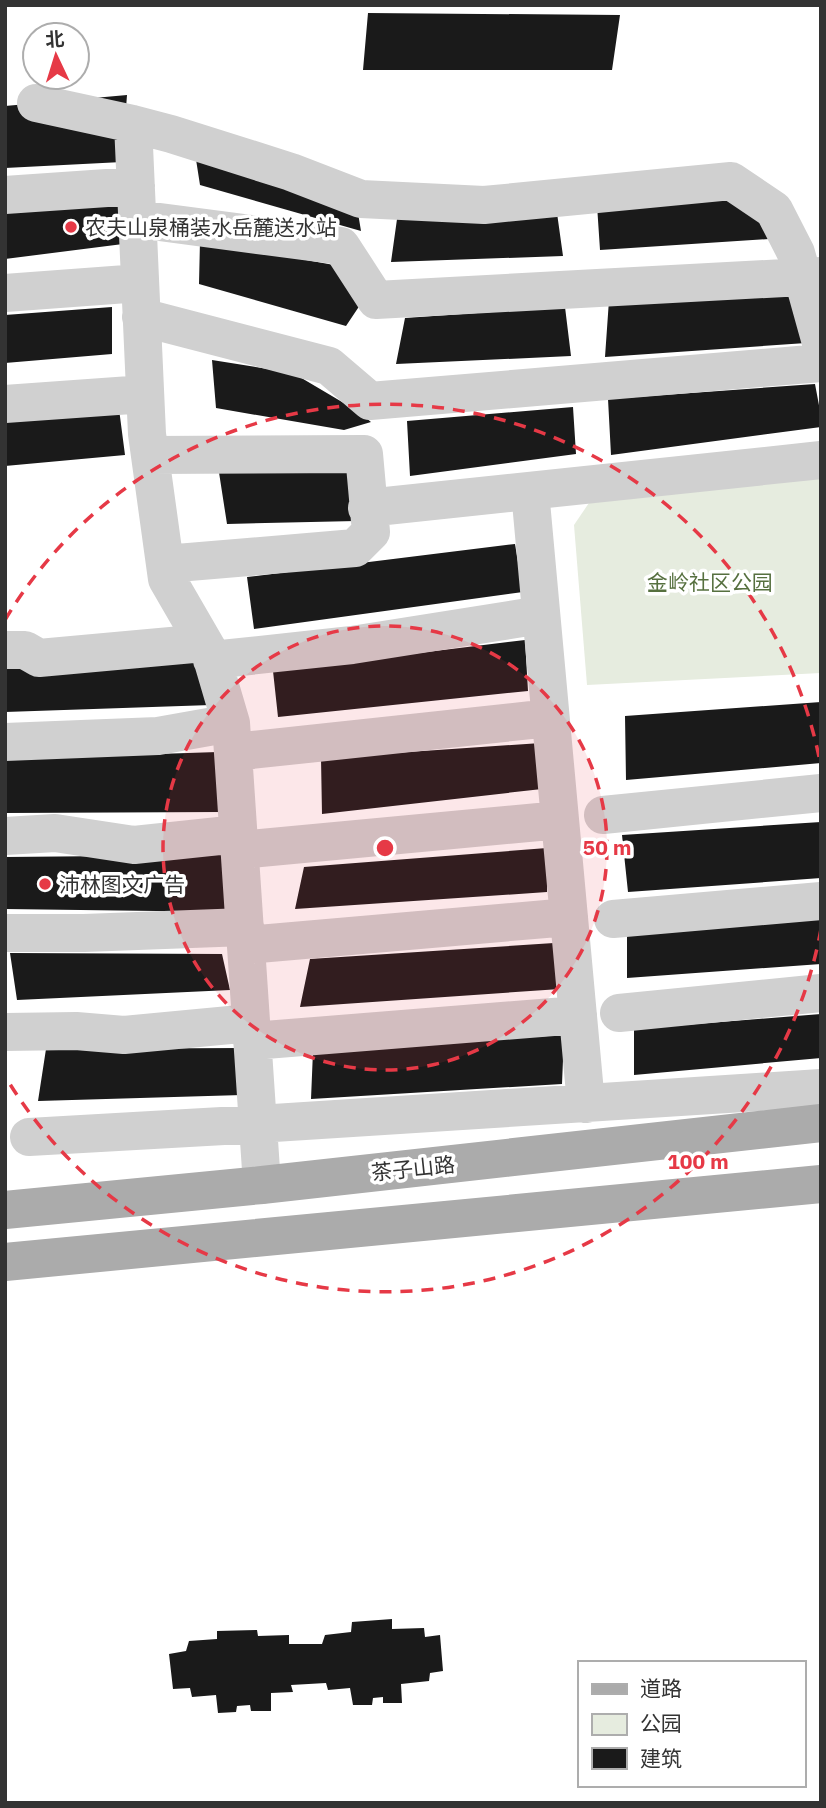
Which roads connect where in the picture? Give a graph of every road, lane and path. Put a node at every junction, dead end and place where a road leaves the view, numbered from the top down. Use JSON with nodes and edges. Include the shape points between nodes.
{"nodes":[{"id":1,"x":36,"y":103,"type":"dead end"},
{"id":2,"x":132,"y":124,"type":"junction"},
{"id":3,"x":5,"y":195,"type":"edge"},
{"id":4,"x":136,"y":203,"type":"junction"},
{"id":5,"x":812,"y":277,"type":"edge"},
{"id":6,"x":5,"y":293,"type":"edge"},
{"id":7,"x":140,"y":300,"type":"junction"},
{"id":8,"x":821,"y":343,"type":"edge"},
{"id":9,"x":821,"y":363,"type":"edge"},
{"id":10,"x":145,"y":394,"type":"junction"},
{"id":11,"x":5,"y":404,"type":"edge"},
{"id":12,"x":150,"y":455,"type":"junction"},
{"id":13,"x":821,"y":460,"type":"edge"},
{"id":14,"x":530,"y":491,"type":"junction"},
{"id":15,"x":368,"y":508,"type":"junction"},
{"id":16,"x":165,"y":564,"type":"junction"},
{"id":17,"x":541,"y":615,"type":"junction"},
{"id":18,"x":5,"y":650,"type":"edge"},
{"id":19,"x":208,"y":652,"type":"junction"},
{"id":20,"x":551,"y":718,"type":"junction"},
{"id":21,"x":232,"y":738,"type":"junction"},
{"id":22,"x":5,"y":742,"type":"edge"},
{"id":23,"x":821,"y":793,"type":"edge"},
{"id":24,"x":603,"y":815,"type":"dead end"},
{"id":25,"x":560,"y":820,"type":"junction"},
{"id":26,"x":5,"y":836,"type":"edge"},
{"id":27,"x":239,"y":842,"type":"junction"},
{"id":28,"x":821,"y":901,"type":"edge"},
{"id":29,"x":569,"y":916,"type":"junction"},
{"id":30,"x":613,"y":919,"type":"dead end"},
{"id":31,"x":5,"y":933,"type":"edge"},
{"id":32,"x":245,"y":936,"type":"junction"},
{"id":33,"x":821,"y":993,"type":"edge"},
{"id":34,"x":619,"y":1013,"type":"dead end"},
{"id":35,"x":578,"y":1015,"type":"junction"},
{"id":36,"x":5,"y":1032,"type":"edge"},
{"id":37,"x":252,"y":1032,"type":"junction"},
{"id":38,"x":821,"y":1088,"type":"edge"},
{"id":39,"x":586,"y":1104,"type":"junction"},
{"id":40,"x":821,"y":1123,"type":"edge"},
{"id":41,"x":258,"y":1125,"type":"junction"},
{"id":42,"x":29,"y":1137,"type":"dead end"},
{"id":43,"x":821,"y":1184,"type":"edge"},
{"id":44,"x":262,"y":1185,"type":"junction"},
{"id":45,"x":5,"y":1210,"type":"edge"},
{"id":46,"x":5,"y":1262,"type":"edge"}],
"edges":[{"from":1,"to":2,"type":"street"},
{"from":2,"to":4,"type":"street"},
{"from":2,"to":5,"type":"street","via":[[291,172],[361,199],[484,205],[731,181],[774,210]]},
{"from":3,"to":4,"type":"street"},
{"from":4,"to":5,"type":"street","via":[[341,246],[376,300]]},
{"from":4,"to":7,"type":"street"},
{"from":5,"to":8,"type":"street"},
{"from":6,"to":7,"type":"street"},
{"from":7,"to":9,"type":"street","via":[[329,366],[370,401]]},
{"from":7,"to":10,"type":"street"},
{"from":10,"to":11,"type":"street"},
{"from":10,"to":12,"type":"street"},
{"from":12,"to":15,"type":"street","via":[[364,454]]},
{"from":12,"to":16,"type":"street"},
{"from":13,"to":14,"type":"street"},
{"from":14,"to":15,"type":"street"},
{"from":14,"to":17,"type":"street"},
{"from":15,"to":16,"type":"street","via":[[371,532],[355,548]]},
{"from":16,"to":19,"type":"street","via":[[167,579]]},
{"from":17,"to":19,"type":"street","via":[[352,645]]},
{"from":17,"to":20,"type":"street"},
{"from":18,"to":19,"type":"street","via":[[25,650],[39,658]]},
{"from":19,"to":21,"type":"street"},
{"from":20,"to":21,"type":"street"},
{"from":20,"to":25,"type":"street"},
{"from":21,"to":22,"type":"street"},
{"from":21,"to":27,"type":"street"},
{"from":23,"to":24,"type":"street"},
{"from":25,"to":27,"type":"street"},
{"from":25,"to":29,"type":"street"},
{"from":26,"to":27,"type":"street","via":[[55,833],[134,845]]},
{"from":27,"to":32,"type":"street"},
{"from":28,"to":30,"type":"street"},
{"from":29,"to":32,"type":"street"},
{"from":29,"to":35,"type":"street"},
{"from":31,"to":32,"type":"street"},
{"from":32,"to":37,"type":"street"},
{"from":33,"to":34,"type":"street"},
{"from":35,"to":37,"type":"street"},
{"from":35,"to":39,"type":"street"},
{"from":36,"to":37,"type":"street"},
{"from":37,"to":41,"type":"street"},
{"from":38,"to":39,"type":"street"},
{"from":39,"to":41,"type":"street"},
{"from":40,"to":44,"type":"main road","name":"茶子山路"},
{"from":41,"to":42,"type":"street"},
{"from":41,"to":44,"type":"street"},
{"from":43,"to":46,"type":"main road"},
{"from":44,"to":45,"type":"main road","name":"茶子山路"}]}
